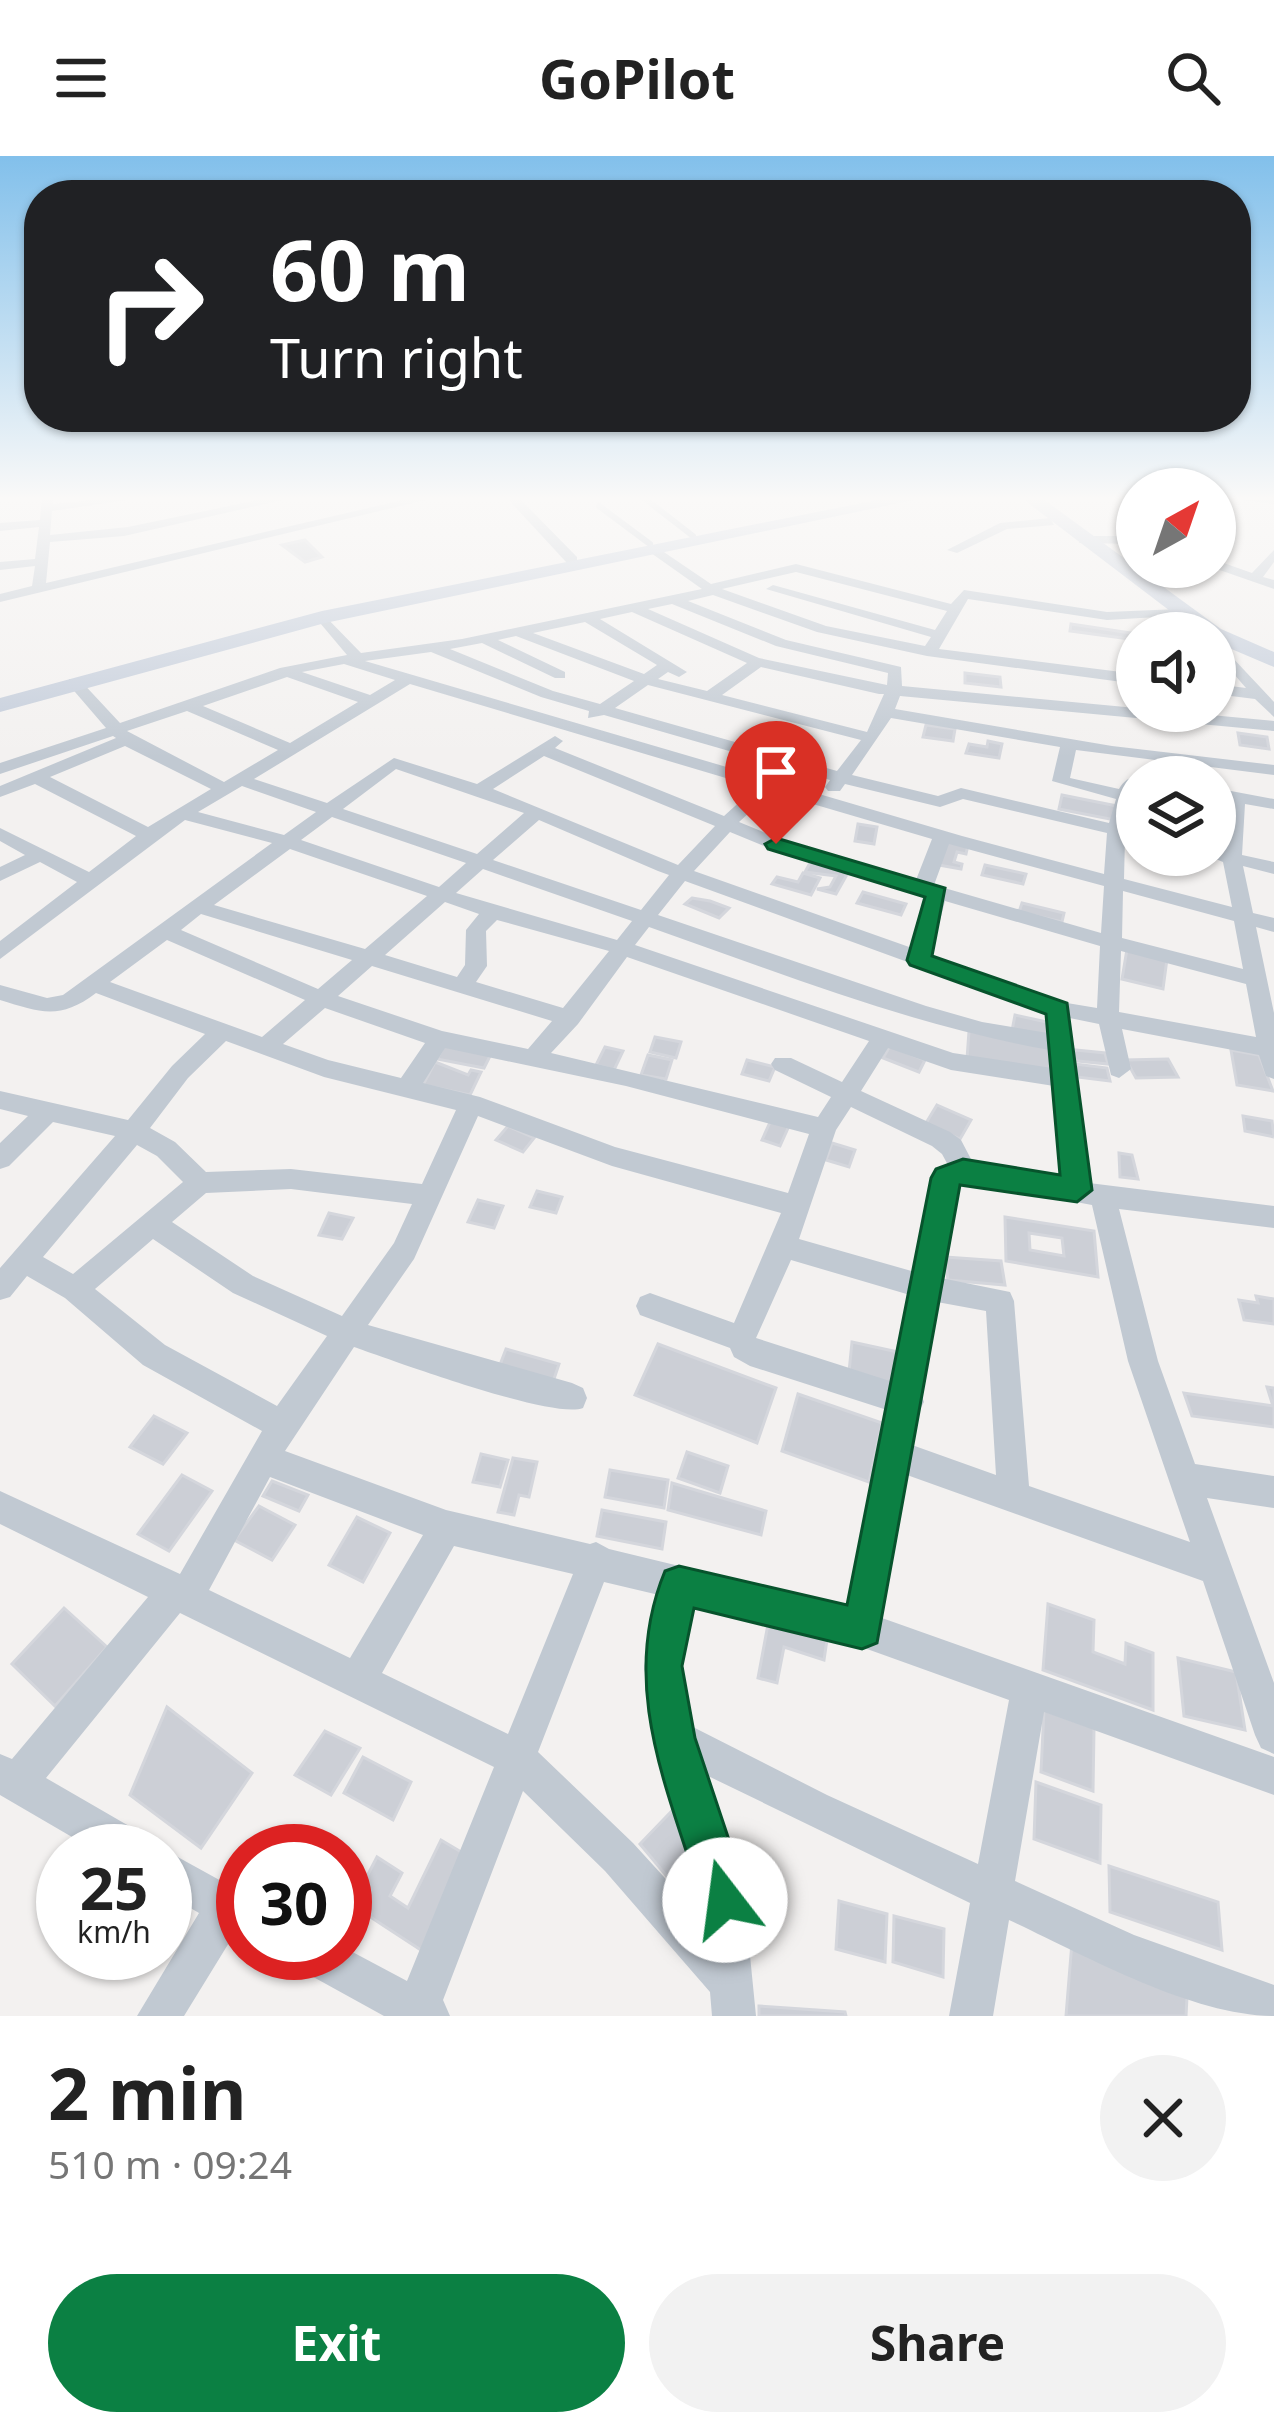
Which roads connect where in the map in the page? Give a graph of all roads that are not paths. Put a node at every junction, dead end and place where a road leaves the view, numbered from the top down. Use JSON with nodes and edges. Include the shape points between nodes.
{"nodes":[{"id":1,"x":39,"y":583,"type":"edge"},
{"id":2,"x":61,"y":583,"type":"edge"},
{"id":3,"x":458,"y":583,"type":"edge"},
{"id":4,"x":483,"y":583,"type":"edge"},
{"id":5,"x":703,"y":583,"type":"edge"},
{"id":6,"x":735,"y":583,"type":"edge"},
{"id":7,"x":852,"y":583,"type":"edge"},
{"id":8,"x":856,"y":583,"type":"edge"},
{"id":9,"x":1138,"y":583,"type":"edge"},
{"id":10,"x":1140,"y":583,"type":"edge"},
{"id":11,"x":39,"y":588,"type":"junction"},
{"id":12,"x":712,"y":589,"type":"junction"},
{"id":13,"x":773,"y":589,"type":"dead end"},
{"id":14,"x":0,"y":598,"type":"edge"},
{"id":15,"x":674,"y":600,"type":"junction"},
{"id":16,"x":820,"y":603,"type":"junction"},
{"id":17,"x":1167,"y":603,"type":"junction"},
{"id":18,"x":637,"y":608,"type":"junction"},
{"id":19,"x":952,"y":608,"type":"junction"},
{"id":20,"x":1178,"y":612,"type":"edge"},
{"id":21,"x":1179,"y":612,"type":"edge"},
{"id":22,"x":322,"y":617,"type":"junction"},
{"id":23,"x":589,"y":618,"type":"junction"},
{"id":24,"x":796,"y":618,"type":"junction"},
{"id":25,"x":515,"y":631,"type":"junction"},
{"id":26,"x":483,"y":638,"type":"junction"},
{"id":27,"x":934,"y":642,"type":"junction"},
{"id":28,"x":433,"y":647,"type":"junction"},
{"id":29,"x":1236,"y":647,"type":"edge"},
{"id":30,"x":352,"y":659,"type":"junction"},
{"id":31,"x":584,"y":660,"type":"junction"},
{"id":32,"x":758,"y":662,"type":"junction"},
{"id":33,"x":1274,"y":663,"type":"edge"},
{"id":34,"x":1236,"y":665,"type":"edge"},
{"id":35,"x":666,"y":666,"type":"junction"},
{"id":36,"x":285,"y":670,"type":"junction"},
{"id":37,"x":560,"y":675,"type":"junction"},
{"id":38,"x":1116,"y":676,"type":"edge"},
{"id":39,"x":407,"y":679,"type":"junction"},
{"id":40,"x":645,"y":680,"type":"junction"},
{"id":41,"x":74,"y":682,"type":"junction"},
{"id":42,"x":536,"y":690,"type":"junction"},
{"id":43,"x":1236,"y":691,"type":"edge"},
{"id":44,"x":893,"y":692,"type":"junction"},
{"id":45,"x":713,"y":694,"type":"junction"},
{"id":46,"x":1259,"y":694,"type":"junction"},
{"id":47,"x":0,"y":695,"type":"edge"},
{"id":48,"x":372,"y":701,"type":"junction"},
{"id":49,"x":185,"y":704,"type":"junction"},
{"id":50,"x":0,"y":705,"type":"edge"},
{"id":51,"x":602,"y":710,"type":"junction"},
{"id":52,"x":884,"y":712,"type":"junction"},
{"id":53,"x":1274,"y":712,"type":"edge"},
{"id":54,"x":1274,"y":726,"type":"edge"},
{"id":55,"x":574,"y":728,"type":"junction"},
{"id":56,"x":119,"y":734,"type":"junction"},
{"id":57,"x":872,"y":738,"type":"junction"},
{"id":58,"x":1069,"y":744,"type":"junction"},
{"id":59,"x":542,"y":749,"type":"junction"},
{"id":60,"x":293,"y":750,"type":"junction"},
{"id":61,"x":0,"y":769,"type":"edge"},
{"id":62,"x":1274,"y":770,"type":"edge"},
{"id":63,"x":36,"y":777,"type":"junction"},
{"id":64,"x":841,"y":778,"type":"junction"},
{"id":65,"x":235,"y":785,"type":"junction"},
{"id":66,"x":769,"y":785,"type":"junction"},
{"id":67,"x":1116,"y":786,"type":"edge"},
{"id":68,"x":480,"y":790,"type":"junction"},
{"id":69,"x":0,"y":792,"type":"edge"},
{"id":70,"x":1237,"y":797,"type":"joint"},
{"id":71,"x":824,"y":801,"type":"junction"},
{"id":72,"x":1236,"y":801,"type":"edge"},
{"id":73,"x":1274,"y":804,"type":"edge"},
{"id":74,"x":326,"y":812,"type":"junction"},
{"id":75,"x":537,"y":812,"type":"junction"},
{"id":76,"x":183,"y":814,"type":"junction"},
{"id":77,"x":721,"y":826,"type":"junction"},
{"id":78,"x":1116,"y":830,"type":"edge"},
{"id":79,"x":0,"y":834,"type":"edge"},
{"id":80,"x":149,"y":835,"type":"junction"},
{"id":81,"x":943,"y":836,"type":"junction"},
{"id":82,"x":286,"y":841,"type":"junction"},
{"id":83,"x":39,"y":855,"type":"junction"},
{"id":84,"x":1236,"y":859,"type":"edge"},
{"id":85,"x":476,"y":862,"type":"junction"},
{"id":86,"x":1274,"y":868,"type":"edge"},
{"id":87,"x":682,"y":872,"type":"junction"},
{"id":88,"x":1116,"y":874,"type":"edge"},
{"id":89,"x":0,"y":875,"type":"edge"},
{"id":90,"x":1230,"y":876,"type":"edge"},
{"id":91,"x":92,"y":881,"type":"junction"},
{"id":92,"x":1114,"y":883,"type":"junction"},
{"id":93,"x":930,"y":891,"type":"junction"},
{"id":94,"x":439,"y":894,"type":"junction"},
{"id":95,"x":199,"y":907,"type":"junction"},
{"id":96,"x":493,"y":912,"type":"junction"},
{"id":97,"x":643,"y":916,"type":"junction"},
{"id":98,"x":1243,"y":917,"type":"junction"},
{"id":99,"x":1274,"y":925,"type":"edge"},
{"id":100,"x":165,"y":932,"type":"junction"},
{"id":101,"x":1115,"y":945,"type":"junction"},
{"id":102,"x":619,"y":947,"type":"junction"},
{"id":103,"x":0,"y":952,"type":"edge"},
{"id":104,"x":363,"y":960,"type":"junction"},
{"id":105,"x":919,"y":960,"type":"junction"},
{"id":106,"x":1253,"y":980,"type":"junction"},
{"id":107,"x":95,"y":985,"type":"junction"},
{"id":108,"x":461,"y":988,"type":"junction"},
{"id":109,"x":0,"y":992,"type":"edge"},
{"id":110,"x":319,"y":998,"type":"junction"},
{"id":111,"x":1058,"y":1009,"type":"junction"},
{"id":112,"x":1108,"y":1015,"type":"junction"},
{"id":113,"x":570,"y":1018,"type":"junction"},
{"id":114,"x":221,"y":1032,"type":"junction"},
{"id":115,"x":883,"y":1038,"type":"junction"},
{"id":116,"x":439,"y":1039,"type":"junction"},
{"id":117,"x":1060,"y":1042,"type":"junction"},
{"id":118,"x":264,"y":1048,"type":"junction"},
{"id":119,"x":533,"y":1058,"type":"junction"},
{"id":120,"x":1271,"y":1059,"type":"edge"},
{"id":121,"x":783,"y":1064,"type":"dead end"},
{"id":122,"x":1119,"y":1069,"type":"dead end"},
{"id":123,"x":1063,"y":1078,"type":"junction"},
{"id":124,"x":409,"y":1087,"type":"junction"},
{"id":125,"x":848,"y":1093,"type":"junction"},
{"id":126,"x":0,"y":1100,"type":"edge"},
{"id":127,"x":471,"y":1104,"type":"junction"},
{"id":128,"x":48,"y":1111,"type":"junction"},
{"id":129,"x":824,"y":1128,"type":"junction"},
{"id":130,"x":134,"y":1131,"type":"junction"},
{"id":131,"x":0,"y":1159,"type":"edge"},
{"id":132,"x":963,"y":1170,"type":"junction"},
{"id":133,"x":200,"y":1184,"type":"junction"},
{"id":134,"x":1090,"y":1193,"type":"junction"},
{"id":135,"x":428,"y":1196,"type":"junction"},
{"id":136,"x":794,"y":1205,"type":"junction"},
{"id":137,"x":1274,"y":1217,"type":"edge"},
{"id":138,"x":152,"y":1222,"type":"junction"},
{"id":139,"x":783,"y":1246,"type":"junction"},
{"id":140,"x":22,"y":1259,"type":"junction"},
{"id":141,"x":925,"y":1287,"type":"junction"},
{"id":142,"x":0,"y":1288,"type":"edge"},
{"id":143,"x":75,"y":1289,"type":"junction"},
{"id":144,"x":650,"y":1306,"type":"dead end"},
{"id":145,"x":352,"y":1331,"type":"junction"},
{"id":146,"x":741,"y":1339,"type":"junction"},
{"id":147,"x":572,"y":1398,"type":"dead end"},
{"id":148,"x":908,"y":1402,"type":"junction"},
{"id":149,"x":282,"y":1425,"type":"junction"},
{"id":150,"x":898,"y":1456,"type":"junction"},
{"id":151,"x":264,"y":1460,"type":"junction"},
{"id":152,"x":1184,"y":1478,"type":"junction"},
{"id":153,"x":1274,"y":1492,"type":"edge"},
{"id":154,"x":1014,"y":1497,"type":"junction"},
{"id":155,"x":0,"y":1507,"type":"edge"},
{"id":156,"x":446,"y":1527,"type":"junction"},
{"id":157,"x":596,"y":1559,"type":"junction"},
{"id":158,"x":1215,"y":1568,"type":"junction"},
{"id":159,"x":679,"y":1585,"type":"junction"},
{"id":160,"x":181,"y":1593,"type":"junction"},
{"id":161,"x":862,"y":1629,"type":"junction"},
{"id":162,"x":356,"y":1683,"type":"junction"},
{"id":163,"x":1029,"y":1689,"type":"junction"},
{"id":164,"x":1274,"y":1735,"type":"edge"},
{"id":165,"x":674,"y":1738,"type":"junction"},
{"id":166,"x":518,"y":1759,"type":"junction"},
{"id":167,"x":1274,"y":1776,"type":"edge"},
{"id":168,"x":9,"y":1777,"type":"edge"},
{"id":169,"x":88,"y":1824,"type":"edge"},
{"id":170,"x":992,"y":1890,"type":"junction"},
{"id":171,"x":216,"y":1938,"type":"edge"},
{"id":172,"x":362,"y":1980,"type":"edge"},
{"id":173,"x":734,"y":2001,"type":"edge"},
{"id":174,"x":1274,"y":2007,"type":"edge"},
{"id":175,"x":423,"y":2013,"type":"edge"},
{"id":176,"x":159,"y":2016,"type":"edge"},
{"id":177,"x":970,"y":2016,"type":"edge"}],
"edges":[{"from":1,"to":11,"type":"street"},
{"from":2,"to":11,"type":"street"},
{"from":3,"to":47,"type":"main road","via":[[276,619]]},
{"from":4,"to":22,"type":"main road"},
{"from":5,"to":12,"type":"street"},
{"from":6,"to":12,"type":"street"},
{"from":7,"to":16,"type":"street"},
{"from":8,"to":19,"type":"street"},
{"from":9,"to":17,"type":"main road"},
{"from":10,"to":17,"type":"main road"},
{"from":11,"to":14,"type":"street"},
{"from":12,"to":15,"type":"street"},
{"from":12,"to":24,"type":"street"},
{"from":13,"to":16,"type":"street"},
{"from":15,"to":18,"type":"street"},
{"from":15,"to":44,"type":"street","via":[[781,643],[892,668]]},
{"from":16,"to":24,"type":"street"},
{"from":16,"to":27,"type":"street"},
{"from":17,"to":19,"type":"street","via":[[1100,616],[969,594]]},
{"from":17,"to":20,"type":"main road"},
{"from":17,"to":21,"type":"main road"},
{"from":18,"to":23,"type":"street"},
{"from":18,"to":32,"type":"street"},
{"from":19,"to":27,"type":"street"},
{"from":22,"to":30,"type":"street"},
{"from":22,"to":41,"type":"main road"},
{"from":23,"to":25,"type":"street"},
{"from":23,"to":35,"type":"street"},
{"from":24,"to":27,"type":"street"},
{"from":25,"to":26,"type":"street"},
{"from":25,"to":31,"type":"street"},
{"from":26,"to":28,"type":"street"},
{"from":26,"to":37,"type":"street"},
{"from":27,"to":38,"type":"street"},
{"from":28,"to":30,"type":"street"},
{"from":28,"to":42,"type":"street"},
{"from":29,"to":33,"type":"main road"},
{"from":30,"to":36,"type":"street"},
{"from":30,"to":39,"type":"street"},
{"from":31,"to":37,"type":"street"},
{"from":31,"to":40,"type":"street"},
{"from":32,"to":44,"type":"street"},
{"from":32,"to":45,"type":"street"},
{"from":34,"to":46,"type":"street"},
{"from":35,"to":40,"type":"street"},
{"from":35,"to":45,"type":"street"},
{"from":36,"to":48,"type":"street"},
{"from":36,"to":49,"type":"street"},
{"from":37,"to":42,"type":"street"},
{"from":39,"to":48,"type":"street"},
{"from":39,"to":55,"type":"street"},
{"from":40,"to":45,"type":"street"},
{"from":40,"to":51,"type":"street"},
{"from":41,"to":50,"type":"main road"},
{"from":41,"to":56,"type":"street"},
{"from":42,"to":51,"type":"street"},
{"from":43,"to":46,"type":"street"},
{"from":44,"to":52,"type":"street"},
{"from":44,"to":54,"type":"street"},
{"from":45,"to":57,"type":"street"},
{"from":46,"to":53,"type":"street"},
{"from":48,"to":60,"type":"street"},
{"from":49,"to":56,"type":"street"},
{"from":49,"to":60,"type":"street"},
{"from":51,"to":55,"type":"street"},
{"from":51,"to":64,"type":"street"},
{"from":52,"to":57,"type":"street"},
{"from":52,"to":58,"type":"street"},
{"from":55,"to":59,"type":"street"},
{"from":55,"to":66,"type":"street"},
{"from":56,"to":61,"type":"street"},
{"from":56,"to":63,"type":"street"},
{"from":56,"to":65,"type":"street"},
{"from":57,"to":64,"type":"street"},
{"from":58,"to":62,"type":"street"},
{"from":58,"to":67,"type":"street","via":[[1061,781]]},
{"from":59,"to":68,"type":"street"},
{"from":59,"to":77,"type":"street"},
{"from":60,"to":65,"type":"street"},
{"from":63,"to":69,"type":"street"},
{"from":63,"to":80,"type":"street"},
{"from":64,"to":71,"type":"street"},
{"from":64,"to":78,"type":"street","via":[[932,802],[961,793]]},
{"from":65,"to":74,"type":"street"},
{"from":65,"to":76,"type":"street"},
{"from":66,"to":71,"type":"street"},
{"from":66,"to":77,"type":"street"},
{"from":68,"to":74,"type":"street","via":[[394,763]]},
{"from":68,"to":75,"type":"street"},
{"from":70,"to":72,"type":"street"},
{"from":70,"to":73,"type":"street"},
{"from":71,"to":81,"type":"street"},
{"from":74,"to":82,"type":"street"},
{"from":74,"to":85,"type":"street"},
{"from":75,"to":85,"type":"street"},
{"from":75,"to":87,"type":"street"},
{"from":76,"to":80,"type":"street"},
{"from":76,"to":82,"type":"street"},
{"from":77,"to":87,"type":"street"},
{"from":77,"to":93,"type":"street"},
{"from":79,"to":83,"type":"street"},
{"from":80,"to":91,"type":"street"},
{"from":81,"to":92,"type":"street"},
{"from":81,"to":93,"type":"street"},
{"from":82,"to":94,"type":"street"},
{"from":82,"to":95,"type":"street"},
{"from":83,"to":89,"type":"street"},
{"from":83,"to":91,"type":"street"},
{"from":84,"to":86,"type":"street"},
{"from":85,"to":94,"type":"street"},
{"from":85,"to":97,"type":"street"},
{"from":87,"to":97,"type":"street"},
{"from":87,"to":105,"type":"street"},
{"from":88,"to":92,"type":"street"},
{"from":90,"to":98,"type":"street"},
{"from":91,"to":103,"type":"street"},
{"from":92,"to":98,"type":"street"},
{"from":92,"to":101,"type":"street"},
{"from":93,"to":101,"type":"street"},
{"from":93,"to":105,"type":"street"},
{"from":94,"to":96,"type":"street"},
{"from":94,"to":104,"type":"street"},
{"from":95,"to":100,"type":"street"},
{"from":95,"to":104,"type":"street"},
{"from":96,"to":102,"type":"street"},
{"from":96,"to":108,"type":"street","via":[[476,930],[476,966]]},
{"from":97,"to":102,"type":"street"},
{"from":97,"to":117,"type":"street","via":[[967,1027]]},
{"from":98,"to":99,"type":"street"},
{"from":98,"to":106,"type":"street"},
{"from":100,"to":107,"type":"street"},
{"from":100,"to":110,"type":"street"},
{"from":101,"to":106,"type":"street"},
{"from":101,"to":112,"type":"street"},
{"from":102,"to":113,"type":"street"},
{"from":102,"to":115,"type":"street"},
{"from":104,"to":108,"type":"street"},
{"from":104,"to":110,"type":"street"},
{"from":105,"to":111,"type":"street"},
{"from":106,"to":120,"type":"street"},
{"from":107,"to":109,"type":"street","via":[[57,1007]]},
{"from":107,"to":114,"type":"street"},
{"from":108,"to":113,"type":"street"},
{"from":110,"to":116,"type":"street"},
{"from":110,"to":118,"type":"street"},
{"from":111,"to":112,"type":"street"},
{"from":111,"to":117,"type":"street"},
{"from":112,"to":120,"type":"street"},
{"from":112,"to":122,"type":"street"},
{"from":113,"to":119,"type":"street"},
{"from":114,"to":118,"type":"street"},
{"from":114,"to":130,"type":"street"},
{"from":115,"to":123,"type":"street","via":[[950,1061]]},
{"from":115,"to":125,"type":"street"},
{"from":116,"to":119,"type":"street"},
{"from":116,"to":124,"type":"street"},
{"from":117,"to":123,"type":"street"},
{"from":118,"to":124,"type":"street"},
{"from":119,"to":129,"type":"street"},
{"from":121,"to":125,"type":"street"},
{"from":123,"to":134,"type":"street"},
{"from":124,"to":127,"type":"street"},
{"from":125,"to":129,"type":"street"},
{"from":125,"to":132,"type":"street","via":[[952,1147]]},
{"from":126,"to":128,"type":"street"},
{"from":127,"to":135,"type":"street"},
{"from":127,"to":136,"type":"street","via":[[612,1156]]},
{"from":128,"to":130,"type":"street"},
{"from":128,"to":131,"type":"street"},
{"from":129,"to":136,"type":"street"},
{"from":130,"to":133,"type":"street","via":[[166,1149]]},
{"from":130,"to":140,"type":"street"},
{"from":132,"to":134,"type":"street"},
{"from":132,"to":141,"type":"street","via":[[946,1178],[940,1196]]},
{"from":133,"to":135,"type":"street","via":[[291,1179]]},
{"from":133,"to":138,"type":"street"},
{"from":134,"to":137,"type":"street"},
{"from":134,"to":152,"type":"street"},
{"from":135,"to":145,"type":"street","via":[[404,1251]]},
{"from":136,"to":139,"type":"street"},
{"from":138,"to":143,"type":"street"},
{"from":138,"to":145,"type":"street","via":[[231,1280]]},
{"from":139,"to":141,"type":"street"},
{"from":139,"to":146,"type":"street"},
{"from":140,"to":142,"type":"street"},
{"from":140,"to":143,"type":"street"},
{"from":141,"to":148,"type":"street"},
{"from":141,"to":154,"type":"street","via":[[1000,1301]]},
{"from":143,"to":149,"type":"street","via":[[154,1354]]},
{"from":144,"to":146,"type":"street"},
{"from":145,"to":147,"type":"street"},
{"from":145,"to":149,"type":"street"},
{"from":146,"to":148,"type":"street","via":[[752,1352]]},
{"from":148,"to":150,"type":"street"},
{"from":149,"to":151,"type":"street"},
{"from":150,"to":154,"type":"street"},
{"from":150,"to":161,"type":"street"},
{"from":151,"to":156,"type":"street"},
{"from":151,"to":160,"type":"street"},
{"from":152,"to":153,"type":"street"},
{"from":152,"to":158,"type":"street"},
{"from":154,"to":158,"type":"street"},
{"from":155,"to":160,"type":"street"},
{"from":156,"to":157,"type":"street"},
{"from":156,"to":162,"type":"street"},
{"from":157,"to":159,"type":"street"},
{"from":157,"to":166,"type":"street"},
{"from":158,"to":164,"type":"street"},
{"from":159,"to":161,"type":"street"},
{"from":159,"to":165,"type":"street","via":[[662,1666]]},
{"from":160,"to":162,"type":"street"},
{"from":160,"to":168,"type":"street"},
{"from":161,"to":163,"type":"street"},
{"from":162,"to":166,"type":"street"},
{"from":163,"to":167,"type":"street"},
{"from":163,"to":170,"type":"street"},
{"from":165,"to":170,"type":"street"},
{"from":165,"to":173,"type":"street","via":[[722,1875]]},
{"from":166,"to":173,"type":"street","via":[[619,1857]]},
{"from":166,"to":175,"type":"street"},
{"from":168,"to":169,"type":"street"},
{"from":170,"to":174,"type":"street","via":[[1128,1954]]},
{"from":170,"to":177,"type":"street"},
{"from":171,"to":176,"type":"street"},
{"from":172,"to":175,"type":"street"}]}
